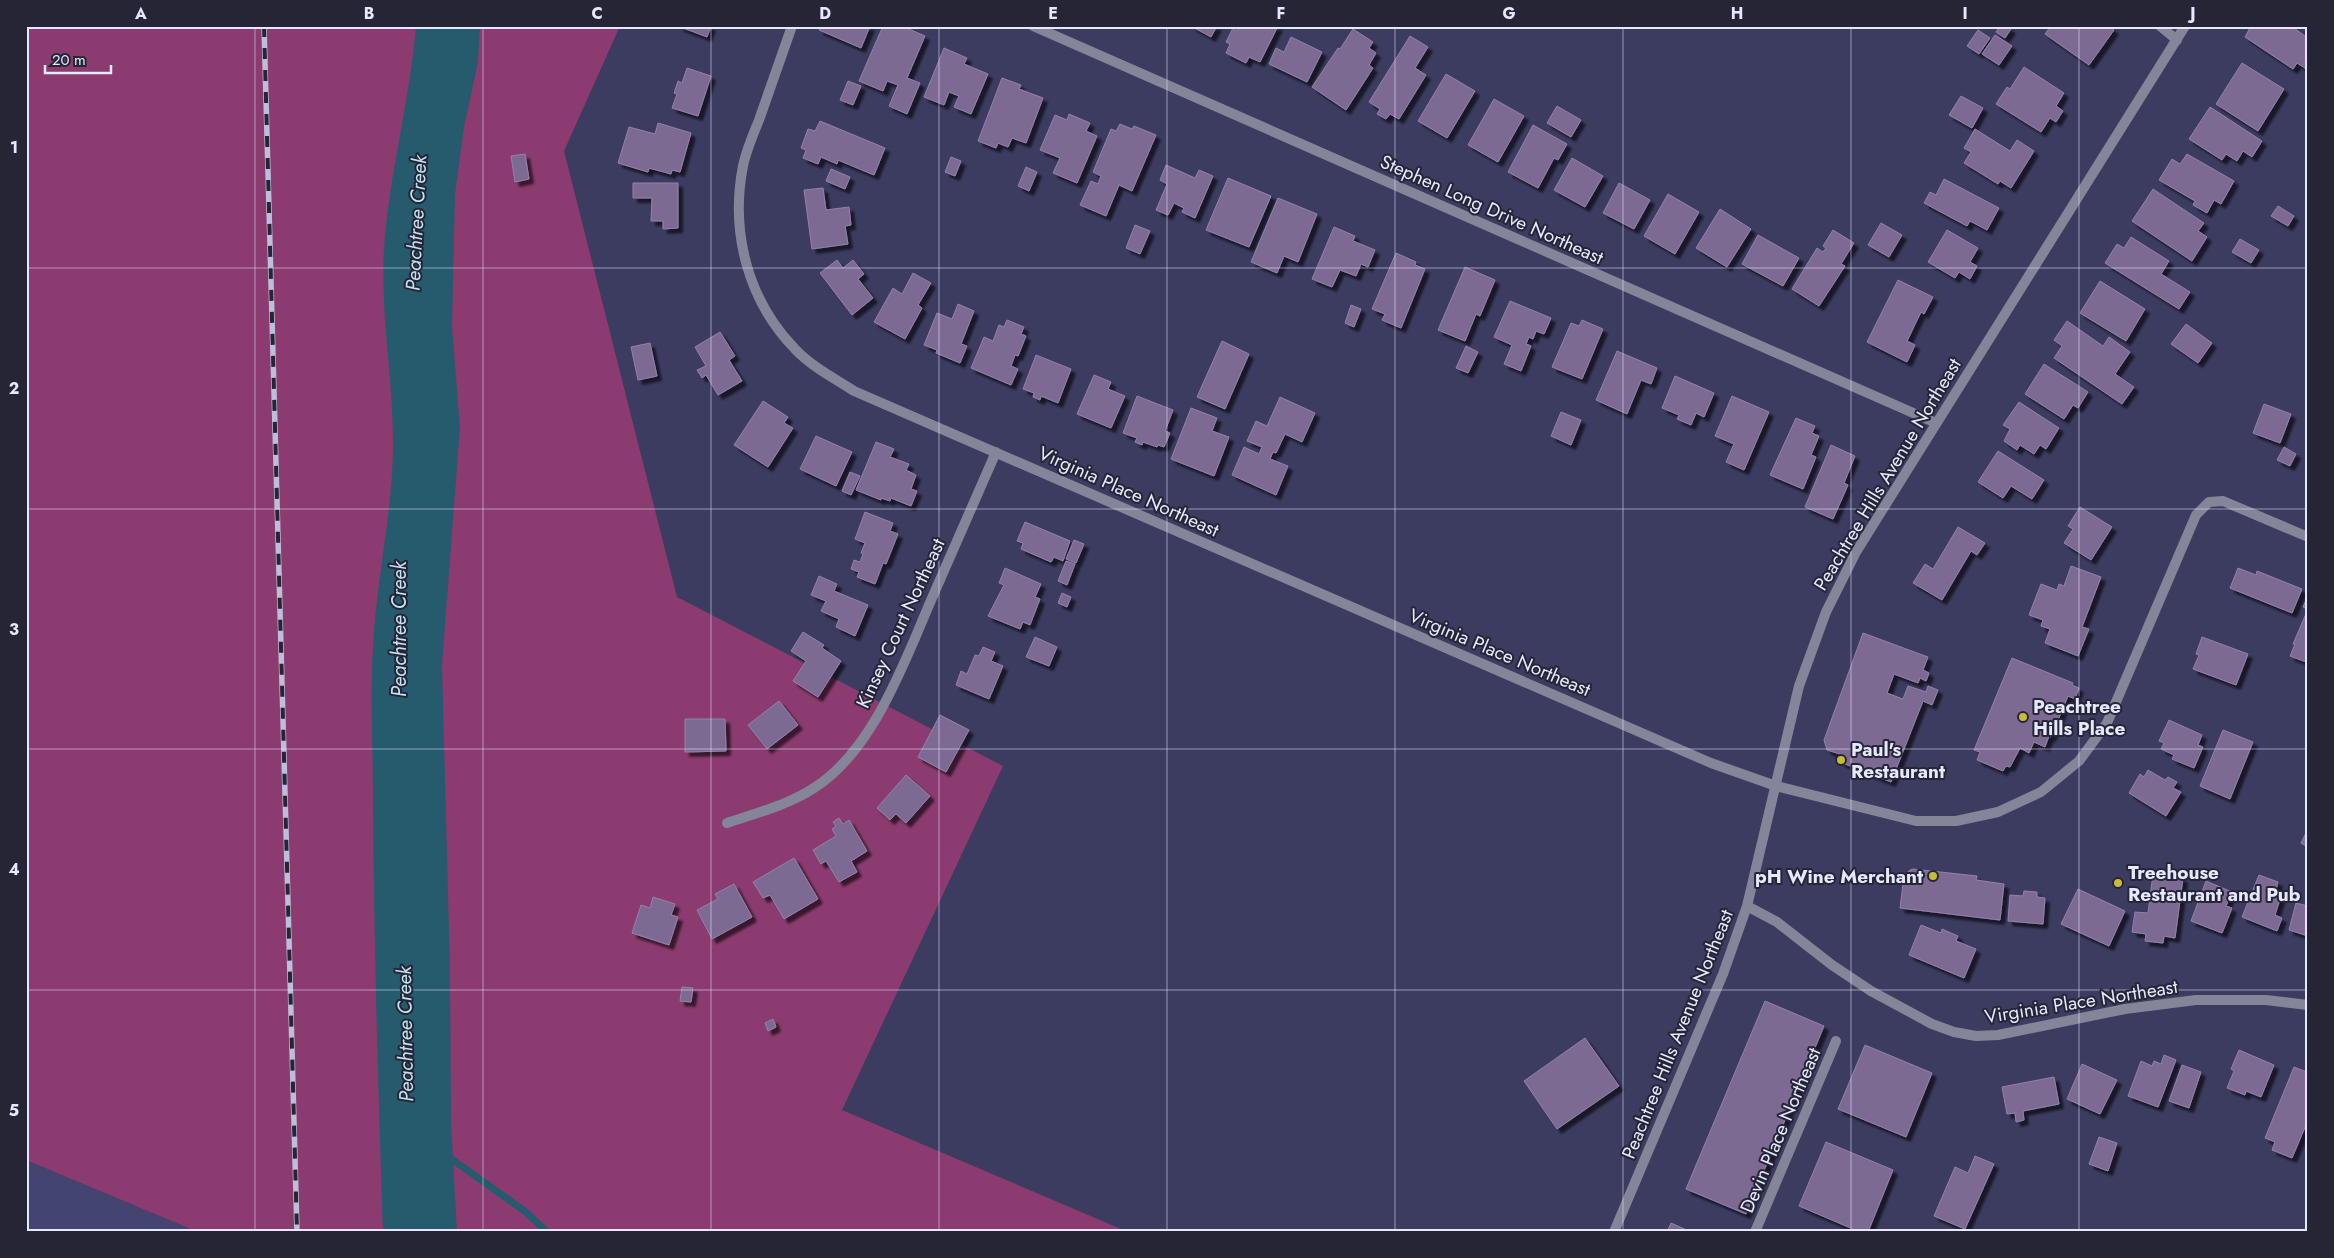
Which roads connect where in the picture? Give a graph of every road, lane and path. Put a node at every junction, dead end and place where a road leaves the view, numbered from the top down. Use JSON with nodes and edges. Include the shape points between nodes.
{"nodes":[{"id":1,"x":792,"y":26,"type":"edge"},
{"id":2,"x":1033,"y":26,"type":"edge"},
{"id":3,"x":2160,"y":26,"type":"edge"},
{"id":4,"x":2185,"y":26,"type":"edge"},
{"id":5,"x":2177,"y":40,"type":"junction"},
{"id":6,"x":1936,"y":423,"type":"junction"},
{"id":7,"x":996,"y":452,"type":"junction"},
{"id":8,"x":2308,"y":537,"type":"edge"},
{"id":9,"x":1776,"y":786,"type":"junction"},
{"id":10,"x":727,"y":822,"type":"dead end"},
{"id":11,"x":1748,"y":906,"type":"junction"},
{"id":12,"x":2308,"y":1005,"type":"edge"},
{"id":13,"x":1836,"y":1041,"type":"dead end"},
{"id":14,"x":1614,"y":1232,"type":"edge"},
{"id":15,"x":1755,"y":1232,"type":"edge"}],
"edges":[{"from":1,"to":7,"type":"street","name":"Virginia Place Northeast","via":[[743,164],[739,192],[741,246],[759,299],[785,338],[819,369],[854,391]]},
{"from":2,"to":6,"type":"street","name":"Stephen Long Drive Northeast"},
{"from":3,"to":5,"type":"street"},
{"from":4,"to":5,"type":"street","name":"Peachtree Hills Avenue Northeast"},
{"from":5,"to":6,"type":"street","name":"Peachtree Hills Avenue Northeast"},
{"from":6,"to":9,"type":"street","name":"Peachtree Hills Avenue Northeast","via":[[1856,552],[1826,612],[1799,686]]},
{"from":7,"to":9,"type":"street","name":"Virginia Place Northeast","via":[[1711,763]]},
{"from":7,"to":10,"type":"street","name":"Kinsey Court Northeast","via":[[891,692],[868,731],[838,768],[815,788],[789,802]]},
{"from":8,"to":9,"type":"street","name":"Virginia Place Northeast","via":[[2223,501],[2210,502],[2196,515],[2107,722],[2079,761],[2041,792],[1998,812],[1956,821],[1916,821]]},
{"from":9,"to":11,"type":"street","name":"Peachtree Hills Avenue Northeast"},
{"from":11,"to":12,"type":"street","name":"Virginia Place Northeast","via":[[1777,922],[1870,991],[1932,1024],[1976,1036],[1998,1035],[2126,1008],[2196,1000],[2266,1000]]},
{"from":11,"to":14,"type":"street","name":"Peachtree Hills Avenue Northeast","via":[[1723,974]]},
{"from":13,"to":15,"type":"street","name":"Devin Place Northeast"}]}
